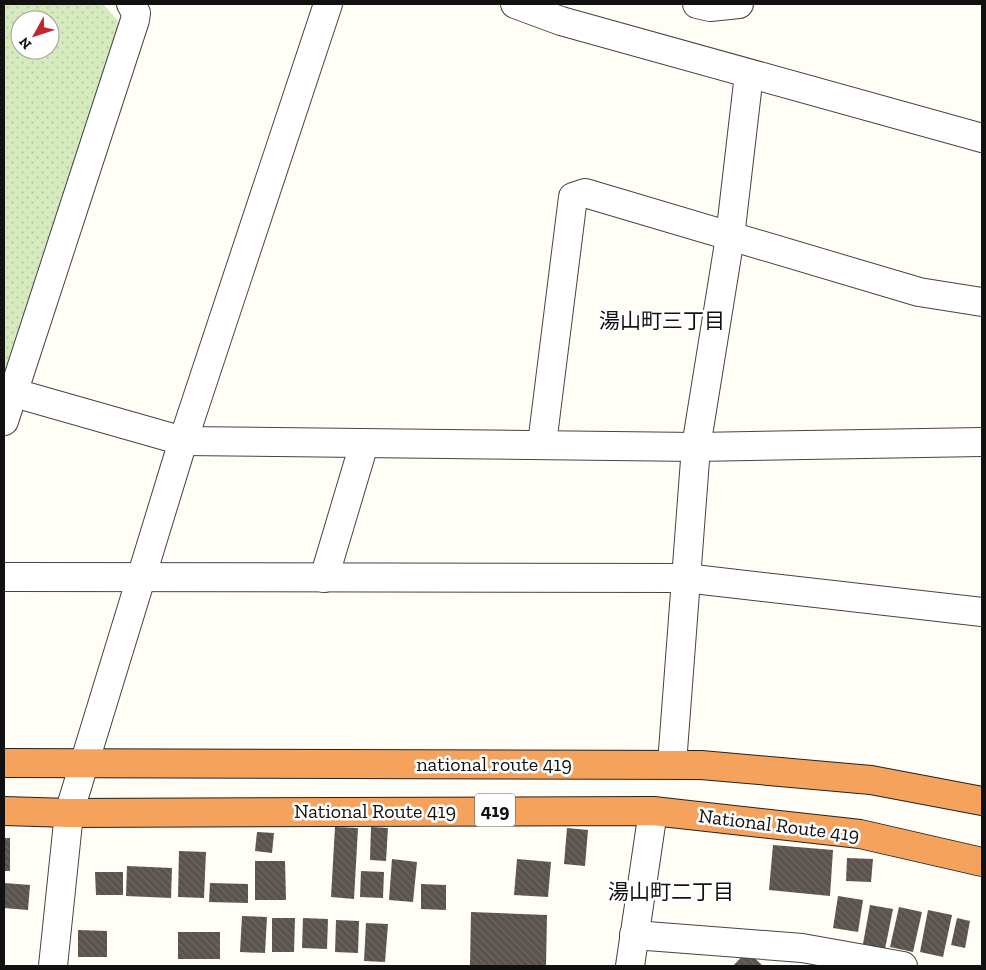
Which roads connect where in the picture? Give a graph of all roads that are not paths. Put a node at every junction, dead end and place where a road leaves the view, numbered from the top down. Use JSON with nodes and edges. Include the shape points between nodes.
{"nodes":[{"id":1,"x":131,"y":4,"type":"edge"},
{"id":2,"x":328,"y":4,"type":"edge"},
{"id":3,"x":515,"y":4,"type":"edge"},
{"id":4,"x":697,"y":4,"type":"edge"},
{"id":5,"x":739,"y":4,"type":"edge"},
{"id":6,"x":749,"y":74,"type":"junction"},
{"id":7,"x":982,"y":138,"type":"edge"},
{"id":8,"x":730,"y":237,"type":"junction"},
{"id":9,"x":982,"y":302,"type":"edge"},
{"id":10,"x":8,"y":392,"type":"edge"},
{"id":11,"x":4,"y":421,"type":"edge"},
{"id":12,"x":183,"y":442,"type":"junction"},
{"id":13,"x":982,"y":442,"type":"edge"},
{"id":14,"x":364,"y":444,"type":"junction"},
{"id":15,"x":542,"y":444,"type":"junction"},
{"id":16,"x":696,"y":447,"type":"junction"},
{"id":17,"x":4,"y":577,"type":"edge"},
{"id":18,"x":139,"y":578,"type":"junction"},
{"id":19,"x":324,"y":578,"type":"junction"},
{"id":20,"x":685,"y":578,"type":"junction"},
{"id":21,"x":982,"y":612,"type":"edge"},
{"id":22,"x":4,"y":763,"type":"edge"},
{"id":23,"x":672,"y":764,"type":"junction"},
{"id":24,"x":85,"y":765,"type":"junction"},
{"id":25,"x":982,"y":801,"type":"edge"},
{"id":26,"x":4,"y":811,"type":"edge"},
{"id":27,"x":652,"y":811,"type":"junction"},
{"id":28,"x":69,"y":814,"type":"junction"},
{"id":29,"x":982,"y":862,"type":"edge"},
{"id":30,"x":634,"y":935,"type":"junction"},
{"id":31,"x":53,"y":966,"type":"edge"},
{"id":32,"x":630,"y":966,"type":"edge"},
{"id":33,"x":902,"y":966,"type":"edge"}],
"edges":[{"from":1,"to":10,"type":"street","via":[[136,13],[135,20]]},
{"from":2,"to":12,"type":"street"},
{"from":3,"to":6,"type":"street","via":[[561,21]]},
{"from":4,"to":5,"type":"street","via":[[710,7]]},
{"from":6,"to":7,"type":"street"},
{"from":6,"to":8,"type":"street"},
{"from":8,"to":9,"type":"street","via":[[919,292]]},
{"from":8,"to":15,"type":"street","via":[[585,193],[573,197]]},
{"from":8,"to":16,"type":"street"},
{"from":10,"to":11,"type":"street"},
{"from":10,"to":12,"type":"street"},
{"from":12,"to":14,"type":"street"},
{"from":12,"to":18,"type":"street"},
{"from":13,"to":16,"type":"street"},
{"from":14,"to":15,"type":"street"},
{"from":14,"to":19,"type":"street"},
{"from":15,"to":16,"type":"street"},
{"from":16,"to":20,"type":"street"},
{"from":17,"to":18,"type":"street"},
{"from":18,"to":19,"type":"street"},
{"from":18,"to":24,"type":"street"},
{"from":19,"to":20,"type":"street"},
{"from":20,"to":21,"type":"street"},
{"from":20,"to":23,"type":"street"},
{"from":22,"to":24,"type":"highway","name":"national route 419","number":"419"},
{"from":23,"to":24,"type":"highway","name":"national route 419","number":"419"},
{"from":23,"to":25,"type":"highway","name":"national route 419","number":"419","via":[[871,780]]},
{"from":24,"to":28,"type":"street"},
{"from":26,"to":28,"type":"highway","name":"National Route 419","number":"419"},
{"from":27,"to":28,"type":"highway","name":"National Route 419","number":"419"},
{"from":27,"to":29,"type":"highway","name":"National Route 419","number":"419","via":[[860,834]]},
{"from":27,"to":30,"type":"street"},
{"from":28,"to":31,"type":"street"},
{"from":30,"to":32,"type":"street"},
{"from":30,"to":33,"type":"street","via":[[802,948]]}]}
